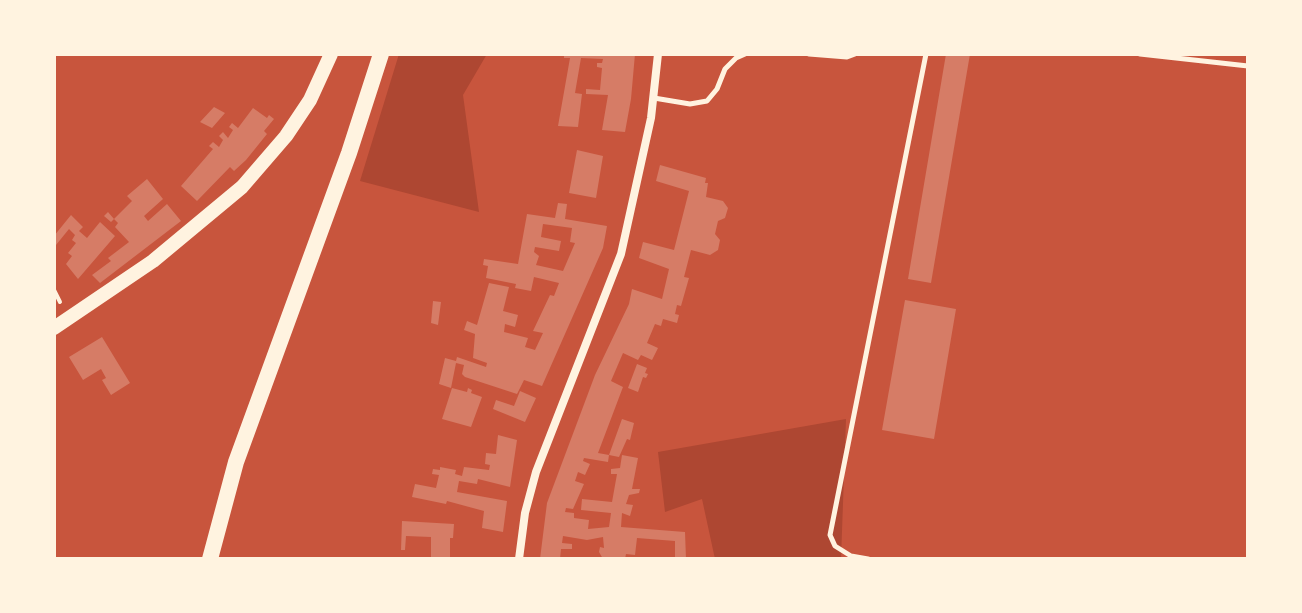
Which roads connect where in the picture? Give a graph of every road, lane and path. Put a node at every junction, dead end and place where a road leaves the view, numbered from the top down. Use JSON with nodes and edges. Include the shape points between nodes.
{"nodes":[{"id":1,"x":331,"y":54,"type":"edge"},
{"id":2,"x":381,"y":54,"type":"edge"},
{"id":3,"x":658,"y":54,"type":"edge"},
{"id":4,"x":745,"y":54,"type":"edge"},
{"id":5,"x":809,"y":54,"type":"edge"},
{"id":6,"x":855,"y":54,"type":"edge"},
{"id":7,"x":926,"y":54,"type":"edge"},
{"id":8,"x":1140,"y":54,"type":"edge"},
{"id":9,"x":1248,"y":66,"type":"edge"},
{"id":10,"x":654,"y":98,"type":"junction"},
{"id":11,"x":54,"y":328,"type":"edge"},
{"id":12,"x":210,"y":559,"type":"edge"},
{"id":13,"x":519,"y":559,"type":"edge"},
{"id":14,"x":868,"y":559,"type":"edge"}],
"edges":[{"from":1,"to":11,"type":"street","via":[[292,128],[242,187],[140,270]]},
{"from":2,"to":12,"type":"main road","via":[[236,462]]},
{"from":3,"to":10,"type":"street"},
{"from":4,"to":10,"type":"lane","via":[[725,69],[707,101]]},
{"from":5,"to":6,"type":"lane"},
{"from":7,"to":14,"type":"lane","via":[[830,535],[835,546]]},
{"from":8,"to":9,"type":"lane"},
{"from":10,"to":13,"type":"street","via":[[621,254],[536,472]]}]}
